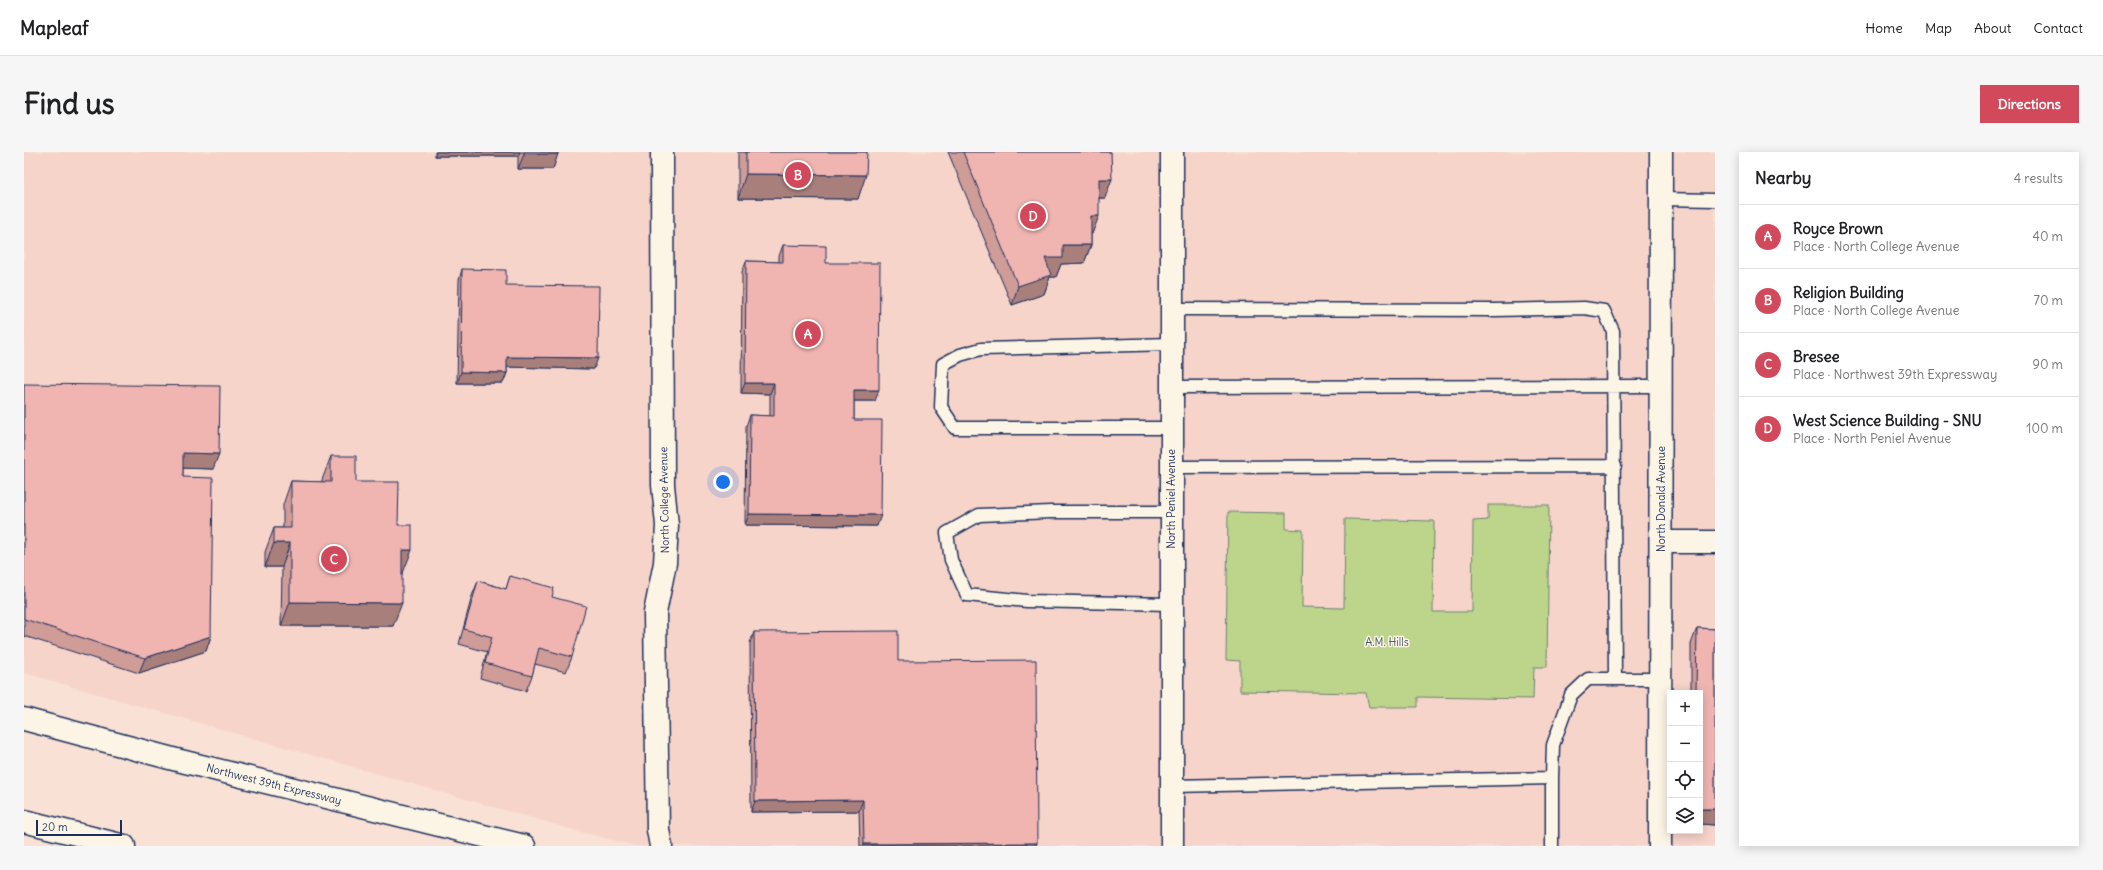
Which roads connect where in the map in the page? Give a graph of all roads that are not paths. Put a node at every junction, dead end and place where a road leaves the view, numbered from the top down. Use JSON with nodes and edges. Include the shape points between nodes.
{"nodes":[{"id":1,"x":662,"y":152,"type":"edge"},
{"id":2,"x":1172,"y":152,"type":"edge"},
{"id":3,"x":1661,"y":152,"type":"edge"},
{"id":4,"x":1661,"y":199,"type":"junction"},
{"id":5,"x":1715,"y":200,"type":"edge"},
{"id":6,"x":1172,"y":309,"type":"junction"},
{"id":7,"x":1171,"y":344,"type":"junction"},
{"id":8,"x":1613,"y":386,"type":"junction"},
{"id":9,"x":1661,"y":386,"type":"junction"},
{"id":10,"x":1171,"y":387,"type":"junction"},
{"id":11,"x":1171,"y":428,"type":"junction"},
{"id":12,"x":1615,"y":466,"type":"junction"},
{"id":13,"x":1171,"y":467,"type":"junction"},
{"id":14,"x":1171,"y":512,"type":"junction"},
{"id":15,"x":1661,"y":542,"type":"junction"},
{"id":16,"x":1715,"y":542,"type":"edge"},
{"id":17,"x":1171,"y":604,"type":"junction"},
{"id":18,"x":1615,"y":679,"type":"junction"},
{"id":19,"x":1660,"y":679,"type":"junction"},
{"id":20,"x":24,"y":719,"type":"edge"},
{"id":21,"x":1552,"y":778,"type":"junction"},
{"id":22,"x":1172,"y":786,"type":"junction"},
{"id":23,"x":24,"y":821,"type":"edge"},
{"id":24,"x":124,"y":846,"type":"edge"},
{"id":25,"x":524,"y":846,"type":"edge"},
{"id":26,"x":661,"y":846,"type":"edge"},
{"id":27,"x":1172,"y":846,"type":"edge"},
{"id":28,"x":1552,"y":846,"type":"edge"},
{"id":29,"x":1660,"y":846,"type":"edge"}],
"edges":[{"from":1,"to":26,"type":"main road","name":"North College Avenue","via":[[663,484],[667,525],[665,563],[654,613],[658,830]]},
{"from":2,"to":6,"type":"main road","name":"North Peniel Avenue"},
{"from":3,"to":4,"type":"main road","name":"North Donald Avenue"},
{"from":4,"to":5,"type":"lane"},
{"from":4,"to":9,"type":"main road","name":"North Donald Avenue"},
{"from":6,"to":7,"type":"main road","name":"North Peniel Avenue"},
{"from":6,"to":8,"type":"lane","via":[[1584,308],[1604,311],[1613,331]]},
{"from":7,"to":10,"type":"main road","name":"North Peniel Avenue"},
{"from":7,"to":11,"type":"lane","via":[[981,349],[960,355],[943,364],[940,407],[955,428]]},
{"from":8,"to":9,"type":"lane"},
{"from":8,"to":10,"type":"lane"},
{"from":8,"to":12,"type":"lane"},
{"from":9,"to":15,"type":"main road","name":"North Donald Avenue"},
{"from":10,"to":11,"type":"main road","name":"North Peniel Avenue"},
{"from":11,"to":13,"type":"main road","name":"North Peniel Avenue"},
{"from":12,"to":13,"type":"lane"},
{"from":12,"to":18,"type":"lane"},
{"from":13,"to":14,"type":"main road","name":"North Peniel Avenue"},
{"from":14,"to":17,"type":"main road","name":"North Peniel Avenue"},
{"from":14,"to":17,"type":"lane","via":[[979,515],[947,533],[951,560],[967,595],[1028,601]]},
{"from":15,"to":16,"type":"main road"},
{"from":15,"to":19,"type":"main road","name":"North Donald Avenue"},
{"from":17,"to":22,"type":"main road","name":"North Peniel Avenue"},
{"from":18,"to":19,"type":"lane"},
{"from":18,"to":21,"type":"lane","via":[[1588,679],[1571,695],[1553,745]]},
{"from":19,"to":29,"type":"main road","name":"North Donald Avenue"},
{"from":20,"to":25,"type":"main road","name":"Northwest 39th Expressway","via":[[173,759]]},
{"from":21,"to":22,"type":"lane"},
{"from":21,"to":28,"type":"lane"},
{"from":22,"to":27,"type":"main road","name":"North Peniel Avenue"},
{"from":23,"to":24,"type":"main road"}]}
